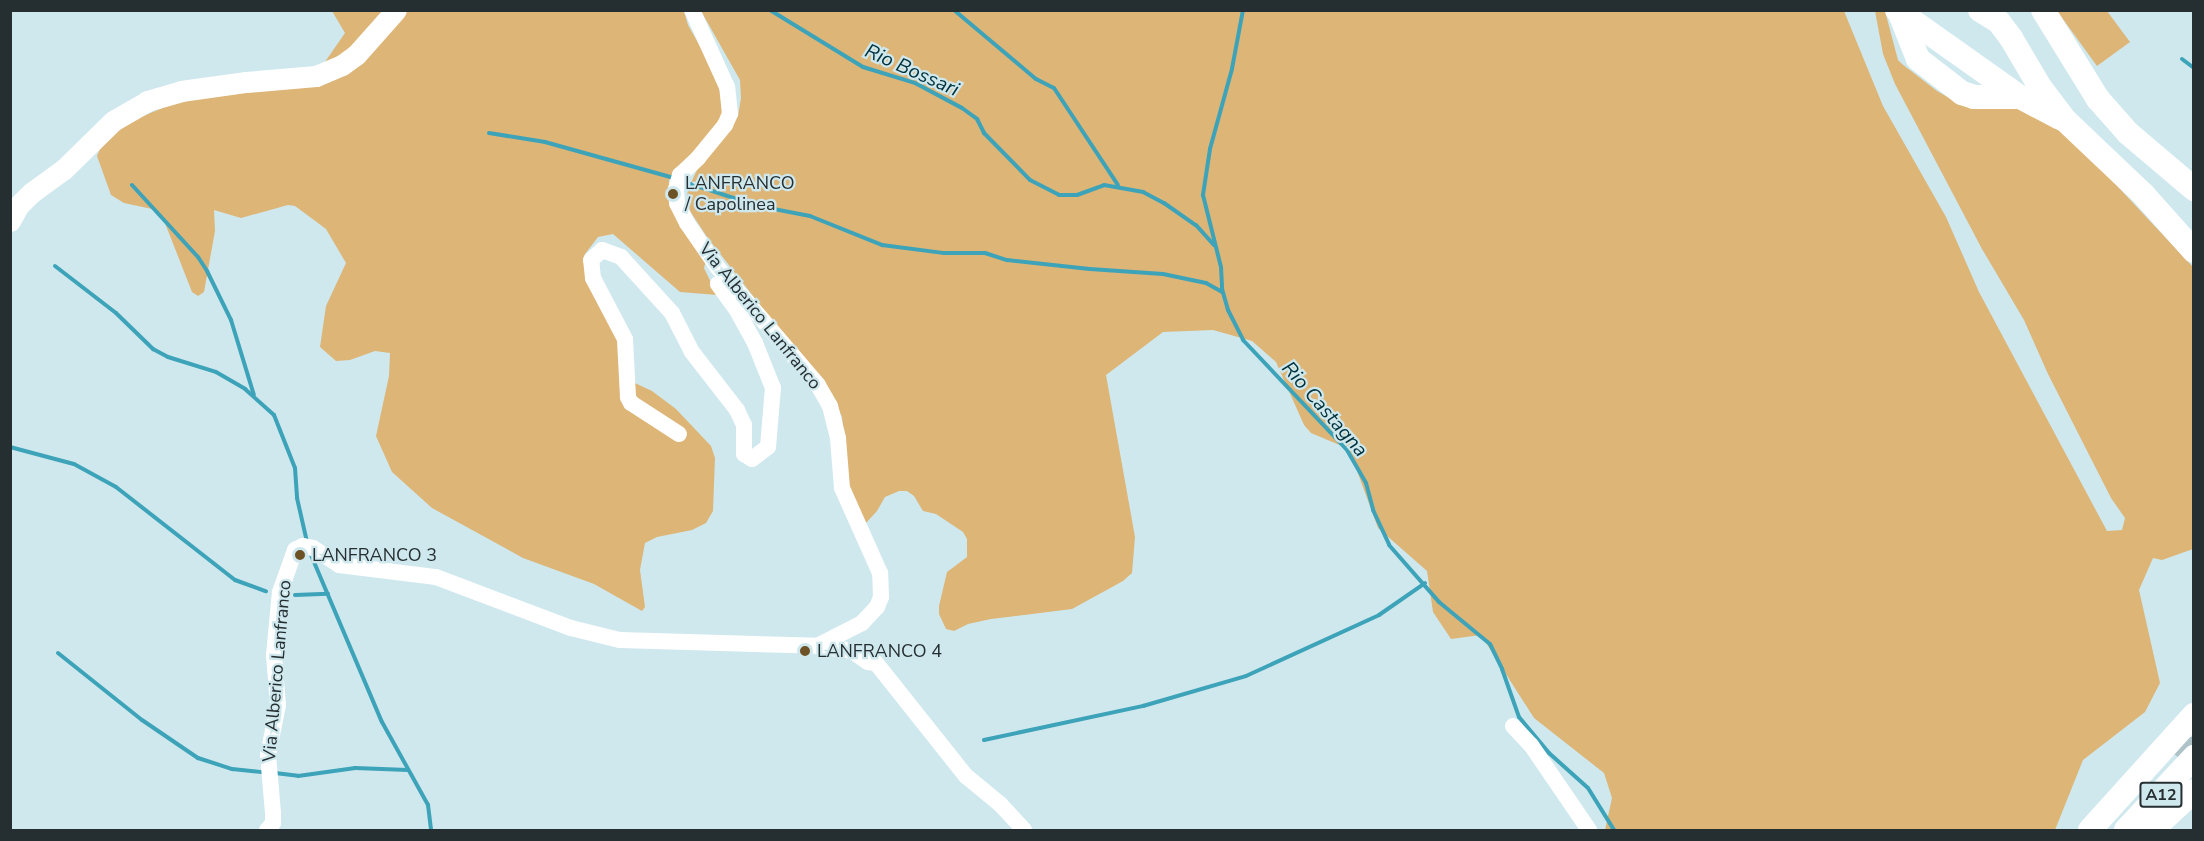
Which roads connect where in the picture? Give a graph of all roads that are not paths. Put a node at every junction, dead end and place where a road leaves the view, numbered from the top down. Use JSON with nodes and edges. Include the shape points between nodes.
{"nodes":[{"id":1,"x":396,"y":10,"type":"edge"},
{"id":2,"x":692,"y":10,"type":"edge"},
{"id":3,"x":1980,"y":10,"type":"edge"},
{"id":4,"x":2043,"y":10,"type":"edge"},
{"id":5,"x":1899,"y":12,"type":"edge"},
{"id":6,"x":2065,"y":120,"type":"junction"},
{"id":7,"x":2193,"y":189,"type":"edge"},
{"id":8,"x":10,"y":220,"type":"edge"},
{"id":9,"x":2193,"y":251,"type":"edge"},
{"id":10,"x":718,"y":268,"type":"junction"},
{"id":11,"x":679,"y":434,"type":"dead end"},
{"id":12,"x":818,"y":646,"type":"junction"},
{"id":13,"x":2193,"y":715,"type":"edge"},
{"id":14,"x":1513,"y":726,"type":"dead end"},
{"id":15,"x":2184,"y":756,"type":"edge"},
{"id":16,"x":2193,"y":785,"type":"edge"},
{"id":17,"x":2185,"y":799,"type":"edge"},
{"id":18,"x":267,"y":831,"type":"edge"},
{"id":19,"x":1024,"y":831,"type":"edge"},
{"id":20,"x":1589,"y":831,"type":"edge"},
{"id":21,"x":2090,"y":831,"type":"edge"},
{"id":22,"x":2120,"y":831,"type":"edge"},
{"id":23,"x":2126,"y":831,"type":"edge"},
{"id":24,"x":2152,"y":831,"type":"edge"}],
"edges":[{"from":1,"to":8,"type":"main road","via":[[356,55],[316,76],[214,87],[147,101],[113,121],[63,170],[31,193]]},
{"from":2,"to":10,"type":"street","name":"Via Alberico Lanfranco","via":[[727,87],[730,114],[712,142],[680,175],[676,198],[687,223]]},
{"from":3,"to":6,"type":"highway","via":[[1999,22],[2012,38],[2040,87]]},
{"from":4,"to":7,"type":"highway","via":[[2098,99],[2128,133]]},
{"from":5,"to":6,"type":"highway","via":[[2020,97]]},
{"from":6,"to":9,"type":"highway","via":[[2143,194]]},
{"from":10,"to":11,"type":"street","via":[[714,279],[750,333],[773,387],[768,447],[752,459],[744,454],[744,425],[737,410],[692,352],[672,313],[621,257],[602,250],[591,260],[593,278],[625,339],[628,398]]},
{"from":10,"to":12,"type":"street","name":"Via Alberico Lanfranco","via":[[818,385],[830,406],[838,438],[842,488],[880,573],[881,597],[872,615]]},
{"from":12,"to":18,"type":"street","name":"Via Alberico Lanfranco","via":[[620,640],[571,628],[436,577],[339,565],[303,546],[295,550],[280,592],[274,655],[278,705],[268,755],[273,823]]},
{"from":12,"to":19,"type":"street","via":[[852,651],[876,663],[966,776],[1000,804]]},
{"from":13,"to":21,"type":"highway"},
{"from":14,"to":20,"type":"street","via":[[1531,745]]},
{"from":15,"to":22,"type":"highway"},
{"from":15,"to":23,"type":"highway","number":"A12"},
{"from":16,"to":17,"type":"highway","number":"A12"},
{"from":17,"to":24,"type":"highway","number":"A12"}]}
